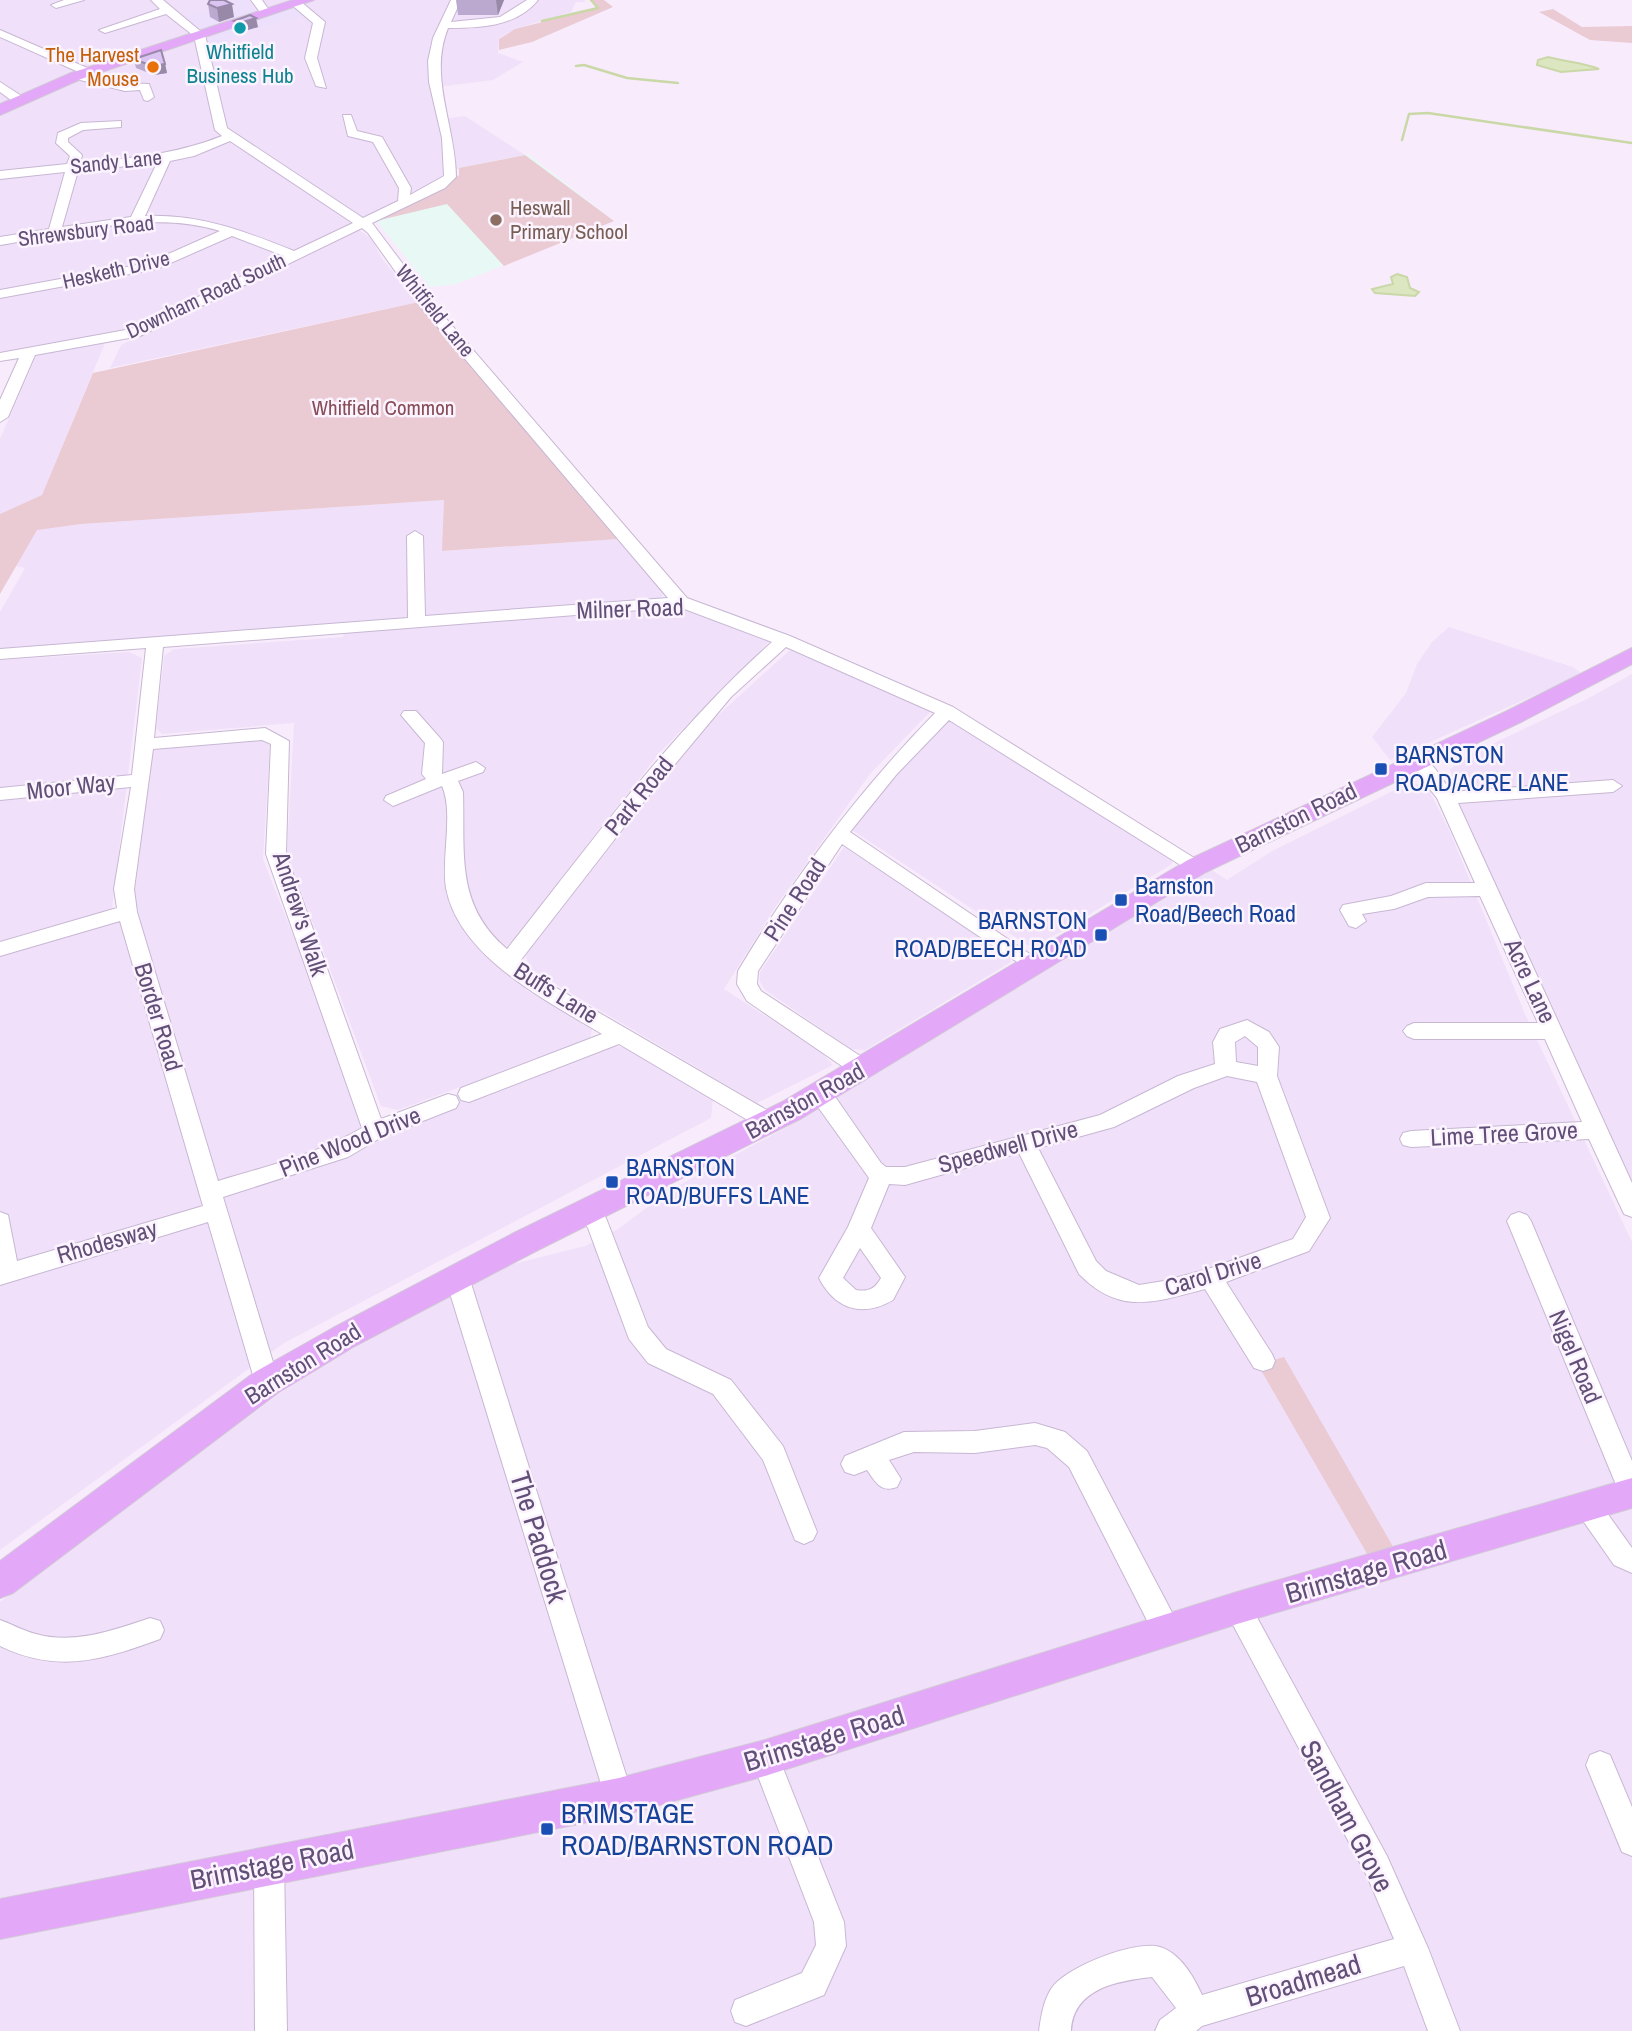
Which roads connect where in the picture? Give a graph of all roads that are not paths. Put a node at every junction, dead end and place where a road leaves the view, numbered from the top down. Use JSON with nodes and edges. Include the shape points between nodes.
{"nodes":[{"id":1,"x":79,"y":0,"type":"edge"},
{"id":2,"x":156,"y":0,"type":"edge"},
{"id":3,"x":256,"y":0,"type":"edge"},
{"id":4,"x":456,"y":0,"type":"edge"},
{"id":5,"x":533,"y":0,"type":"edge"},
{"id":6,"x":302,"y":2,"type":"edge"},
{"id":7,"x":56,"y":5,"type":"dead end"},
{"id":8,"x":168,"y":10,"type":"junction"},
{"id":9,"x":266,"y":13,"type":"junction"},
{"id":10,"x":444,"y":25,"type":"junction"},
{"id":11,"x":106,"y":30,"type":"dead end"},
{"id":12,"x":0,"y":33,"type":"edge"},
{"id":13,"x":200,"y":35,"type":"junction"},
{"id":14,"x":82,"y":74,"type":"junction"},
{"id":15,"x":0,"y":86,"type":"edge"},
{"id":16,"x":323,"y":86,"type":"dead end"},
{"id":17,"x":148,"y":97,"type":"dead end"},
{"id":18,"x":6,"y":106,"type":"edge"},
{"id":19,"x":347,"y":118,"type":"dead end"},
{"id":20,"x":117,"y":124,"type":"dead end"},
{"id":21,"x":230,"y":137,"type":"junction"},
{"id":22,"x":165,"y":158,"type":"junction"},
{"id":23,"x":74,"y":167,"type":"junction"},
{"id":24,"x":0,"y":175,"type":"edge"},
{"id":25,"x":405,"y":201,"type":"junction"},
{"id":26,"x":136,"y":221,"type":"junction"},
{"id":27,"x":363,"y":221,"type":"junction"},
{"id":28,"x":229,"y":232,"type":"junction"},
{"id":29,"x":54,"y":233,"type":"junction"},
{"id":30,"x":0,"y":241,"type":"edge"},
{"id":31,"x":293,"y":255,"type":"junction"},
{"id":32,"x":0,"y":294,"type":"edge"},
{"id":33,"x":29,"y":352,"type":"junction"},
{"id":34,"x":0,"y":357,"type":"edge"},
{"id":35,"x":6,"y":389,"type":"edge"},
{"id":36,"x":0,"y":417,"type":"edge"},
{"id":37,"x":435,"y":548,"type":"dead end"},
{"id":38,"x":681,"y":602,"type":"junction"},
{"id":39,"x":417,"y":622,"type":"junction"},
{"id":40,"x":784,"y":640,"type":"junction"},
{"id":41,"x":155,"y":643,"type":"junction"},
{"id":42,"x":0,"y":654,"type":"edge"},
{"id":43,"x":1632,"y":655,"type":"edge"},
{"id":44,"x":947,"y":711,"type":"junction"},
{"id":45,"x":423,"y":721,"type":"dead end"},
{"id":46,"x":145,"y":744,"type":"junction"},
{"id":47,"x":1416,"y":761,"type":"junction"},
{"id":48,"x":476,"y":768,"type":"dead end"},
{"id":49,"x":141,"y":780,"type":"junction"},
{"id":50,"x":443,"y":780,"type":"junction"},
{"id":51,"x":1613,"y":786,"type":"dead end"},
{"id":52,"x":0,"y":794,"type":"edge"},
{"id":53,"x":1446,"y":799,"type":"junction"},
{"id":54,"x":393,"y":800,"type":"dead end"},
{"id":55,"x":839,"y":833,"type":"junction"},
{"id":56,"x":1197,"y":866,"type":"junction"},
{"id":57,"x":1485,"y":888,"type":"junction"},
{"id":58,"x":127,"y":912,"type":"junction"},
{"id":59,"x":1356,"y":921,"type":"dead end"},
{"id":60,"x":0,"y":948,"type":"edge"},
{"id":61,"x":508,"y":963,"type":"junction"},
{"id":62,"x":1036,"y":965,"type":"junction"},
{"id":63,"x":1414,"y":1031,"type":"dead end"},
{"id":64,"x":1554,"y":1031,"type":"junction"},
{"id":65,"x":623,"y":1034,"type":"junction"},
{"id":66,"x":1226,"y":1068,"type":"junction"},
{"id":67,"x":863,"y":1069,"type":"junction"},
{"id":68,"x":1266,"y":1076,"type":"junction"},
{"id":69,"x":821,"y":1094,"type":"junction"},
{"id":70,"x":769,"y":1122,"type":"junction"},
{"id":71,"x":1598,"y":1130,"type":"junction"},
{"id":72,"x":374,"y":1132,"type":"junction"},
{"id":73,"x":1411,"y":1139,"type":"dead end"},
{"id":74,"x":1024,"y":1142,"type":"junction"},
{"id":75,"x":881,"y":1175,"type":"junction"},
{"id":76,"x":1625,"y":1179,"type":"edge"},
{"id":77,"x":213,"y":1202,"type":"junction"},
{"id":78,"x":1632,"y":1208,"type":"edge"},
{"id":79,"x":587,"y":1212,"type":"junction"},
{"id":80,"x":0,"y":1221,"type":"edge"},
{"id":81,"x":1519,"y":1221,"type":"dead end"},
{"id":82,"x":859,"y":1229,"type":"dead end"},
{"id":83,"x":3,"y":1274,"type":"edge"},
{"id":84,"x":457,"y":1277,"type":"junction"},
{"id":85,"x":1210,"y":1278,"type":"junction"},
{"id":86,"x":1263,"y":1360,"type":"dead end"},
{"id":87,"x":267,"y":1382,"type":"junction"},
{"id":88,"x":888,"y":1479,"type":"dead end"},
{"id":89,"x":1632,"y":1493,"type":"edge"},
{"id":90,"x":1588,"y":1507,"type":"junction"},
{"id":91,"x":804,"y":1532,"type":"dead end"},
{"id":92,"x":1632,"y":1561,"type":"edge"},
{"id":93,"x":0,"y":1582,"type":"edge"},
{"id":94,"x":1237,"y":1608,"type":"junction"},
{"id":95,"x":150,"y":1630,"type":"dead end"},
{"id":96,"x":1167,"y":1631,"type":"junction"},
{"id":97,"x":0,"y":1632,"type":"edge"},
{"id":98,"x":765,"y":1758,"type":"junction"},
{"id":99,"x":1600,"y":1765,"type":"dead end"},
{"id":100,"x":619,"y":1797,"type":"junction"},
{"id":101,"x":1632,"y":1842,"type":"edge"},
{"id":102,"x":269,"y":1864,"type":"junction"},
{"id":103,"x":0,"y":1919,"type":"edge"},
{"id":104,"x":1413,"y":1948,"type":"junction"},
{"id":105,"x":745,"y":2009,"type":"dead end"},
{"id":106,"x":1183,"y":2022,"type":"edge"},
{"id":107,"x":271,"y":2031,"type":"edge"},
{"id":108,"x":1055,"y":2031,"type":"edge"},
{"id":109,"x":1444,"y":2031,"type":"edge"}],
"edges":[{"from":1,"to":7,"type":"street"},
{"from":2,"to":8,"type":"street"},
{"from":3,"to":9,"type":"street"},
{"from":4,"to":10,"type":"street"},
{"from":5,"to":10,"type":"street","via":[[521,12],[489,22]]},
{"from":6,"to":9,"type":"main road"},
{"from":6,"to":16,"type":"street","via":[[319,22],[311,58]]},
{"from":8,"to":11,"type":"street"},
{"from":8,"to":13,"type":"street"},
{"from":9,"to":13,"type":"main road"},
{"from":10,"to":25,"type":"street","name":"Downham Road South","via":[[434,67],[435,92],[447,132],[450,177]]},
{"from":12,"to":14,"type":"street"},
{"from":13,"to":14,"type":"main road"},
{"from":13,"to":21,"type":"street","via":[[218,123]]},
{"from":14,"to":17,"type":"street","via":[[125,88],[145,86]]},
{"from":14,"to":18,"type":"main road"},
{"from":15,"to":18,"type":"street"},
{"from":19,"to":25,"type":"street","via":[[352,133],[378,140],[405,188]]},
{"from":20,"to":23,"type":"street","via":[[65,133],[61,140],[76,155]]},
{"from":21,"to":22,"type":"street","name":"Sandy Lane"},
{"from":21,"to":27,"type":"street","name":"Whitfield Lane"},
{"from":22,"to":23,"type":"street","name":"Sandy Lane"},
{"from":22,"to":26,"type":"street"},
{"from":23,"to":24,"type":"street","name":"Sandy Lane"},
{"from":23,"to":29,"type":"street"},
{"from":25,"to":27,"type":"street","name":"Downham Road South"},
{"from":26,"to":28,"type":"street","name":"Shrewsbury Road","via":[[185,221]]},
{"from":26,"to":29,"type":"street","name":"Shrewsbury Road"},
{"from":27,"to":31,"type":"street","name":"Downham Road South"},
{"from":27,"to":38,"type":"street","name":"Whitfield Lane","via":[[425,303]]},
{"from":28,"to":31,"type":"street","name":"Shrewsbury Road"},
{"from":28,"to":32,"type":"street","name":"Hesketh Drive","via":[[152,266]]},
{"from":29,"to":30,"type":"street","name":"Shrewsbury Road"},
{"from":31,"to":33,"type":"street","name":"Downham Road South","via":[[135,334]]},
{"from":33,"to":34,"type":"street","name":"Downham Road South"},
{"from":33,"to":35,"type":"street"},
{"from":35,"to":36,"type":"street"},
{"from":37,"to":39,"type":"street","via":[[416,543]]},
{"from":38,"to":39,"type":"street","name":"Milner Road"},
{"from":38,"to":40,"type":"street","name":"Milner Road"},
{"from":39,"to":41,"type":"street","name":"Milner Road"},
{"from":40,"to":44,"type":"street","name":"Milner Road"},
{"from":40,"to":61,"type":"street","name":"Park Road","via":[[725,693],[639,794]]},
{"from":41,"to":42,"type":"street","name":"Milner Road"},
{"from":41,"to":46,"type":"street","name":"Border Road"},
{"from":43,"to":47,"type":"main road","name":"Barnston Road"},
{"from":44,"to":55,"type":"street","name":"Pine Road","via":[[889,771]]},
{"from":44,"to":56,"type":"street","name":"Milner Road"},
{"from":45,"to":50,"type":"street","name":"Buffs Lane","via":[[435,742],[431,774]]},
{"from":46,"to":49,"type":"street","name":"Border Road"},
{"from":46,"to":72,"type":"street","name":"Andrew's Walk","via":[[265,734],[280,741],[276,855]]},
{"from":47,"to":53,"type":"street","name":"Acre Lane"},
{"from":47,"to":56,"type":"main road","name":"Barnston Road"},
{"from":48,"to":50,"type":"street"},
{"from":49,"to":52,"type":"street","name":"Moor Way"},
{"from":49,"to":58,"type":"street","name":"Border Road","via":[[124,889]]},
{"from":50,"to":54,"type":"street"},
{"from":50,"to":61,"type":"street","name":"Buffs Lane","via":[[454,792],[456,888],[481,938]]},
{"from":51,"to":53,"type":"street"},
{"from":53,"to":57,"type":"street","name":"Acre Lane"},
{"from":55,"to":62,"type":"street"},
{"from":55,"to":67,"type":"street","name":"Pine Road","via":[[748,971],[747,984],[754,996]]},
{"from":56,"to":62,"type":"main road","name":"Barnston Road"},
{"from":57,"to":59,"type":"street","via":[[1426,890],[1350,910]]},
{"from":57,"to":64,"type":"street","name":"Acre Lane"},
{"from":58,"to":60,"type":"street"},
{"from":58,"to":77,"type":"street","name":"Border Road"},
{"from":61,"to":65,"type":"street","name":"Buffs Lane","via":[[534,984]]},
{"from":62,"to":67,"type":"main road","name":"Barnston Road"},
{"from":63,"to":64,"type":"street"},
{"from":64,"to":71,"type":"street","name":"Acre Lane"},
{"from":65,"to":70,"type":"street","name":"Buffs Lane"},
{"from":65,"to":72,"type":"street","name":"Pine Wood Drive"},
{"from":66,"to":68,"type":"street"},
{"from":66,"to":68,"type":"street","via":[[1227,1034],[1247,1028],[1265,1037],[1270,1046]]},
{"from":66,"to":74,"type":"street","name":"Speedwell Drive","via":[[1106,1121]]},
{"from":67,"to":69,"type":"main road","name":"Barnston Road"},
{"from":68,"to":85,"type":"street","name":"Carol Drive","via":[[1318,1219],[1301,1245]]},
{"from":69,"to":70,"type":"main road","name":"Barnston Road"},
{"from":69,"to":75,"type":"street","via":[[853,1144]]},
{"from":70,"to":79,"type":"main road","name":"Barnston Road"},
{"from":71,"to":73,"type":"street","name":"Lime Tree Grove"},
{"from":71,"to":76,"type":"street","name":"Acre Lane"},
{"from":72,"to":77,"type":"street","name":"Pine Wood Drive","via":[[340,1151]]},
{"from":74,"to":75,"type":"street","name":"Speedwell Drive","via":[[905,1176]]},
{"from":74,"to":85,"type":"street","name":"Carol Drive","via":[[1087,1267],[1098,1279],[1139,1294]]},
{"from":75,"to":82,"type":"street"},
{"from":76,"to":78,"type":"street","name":"Acre Lane"},
{"from":77,"to":83,"type":"street","name":"Rhodesway"},
{"from":77,"to":87,"type":"street","name":"Border Road"},
{"from":79,"to":84,"type":"main road","name":"Barnston Road"},
{"from":79,"to":91,"type":"street","via":[[598,1224],[638,1332],[657,1356],[722,1387],[774,1454]]},
{"from":80,"to":83,"type":"street"},
{"from":81,"to":89,"type":"street","name":"Nigel Road"},
{"from":84,"to":87,"type":"main road","name":"Barnston Road"},
{"from":84,"to":100,"type":"street","name":"The Paddock"},
{"from":85,"to":86,"type":"street"},
{"from":87,"to":93,"type":"main road","name":"Barnston Road"},
{"from":88,"to":96,"type":"street","via":[[863,1461],[903,1443],[984,1441],[1031,1432],[1066,1445],[1078,1459]]},
{"from":89,"to":90,"type":"main road","name":"Brimstage Road"},
{"from":90,"to":92,"type":"street","via":[[1623,1557]]},
{"from":90,"to":94,"type":"main road","name":"Brimstage Road"},
{"from":94,"to":96,"type":"main road","name":"Brimstage Road"},
{"from":94,"to":104,"type":"street","name":"Sandham Grove","via":[[1377,1867]]},
{"from":95,"to":97,"type":"street","via":[[68,1653],[23,1645]]},
{"from":96,"to":98,"type":"main road","name":"Brimstage Road"},
{"from":98,"to":100,"type":"main road","name":"Brimstage Road"},
{"from":98,"to":105,"type":"street","via":[[830,1922],[831,1946],[813,1984]]},
{"from":99,"to":101,"type":"street"},
{"from":100,"to":102,"type":"main road","name":"Brimstage Road"},
{"from":102,"to":103,"type":"main road","name":"Brimstage Road"},
{"from":102,"to":107,"type":"street"},
{"from":104,"to":106,"type":"street","name":"Broadmead"},
{"from":104,"to":109,"type":"street","name":"Sandham Grove"},
{"from":106,"to":108,"type":"street","name":"Broadmead","via":[[1174,1974],[1157,1961],[1137,1963],[1083,1982],[1065,1995],[1056,2011]]}]}
